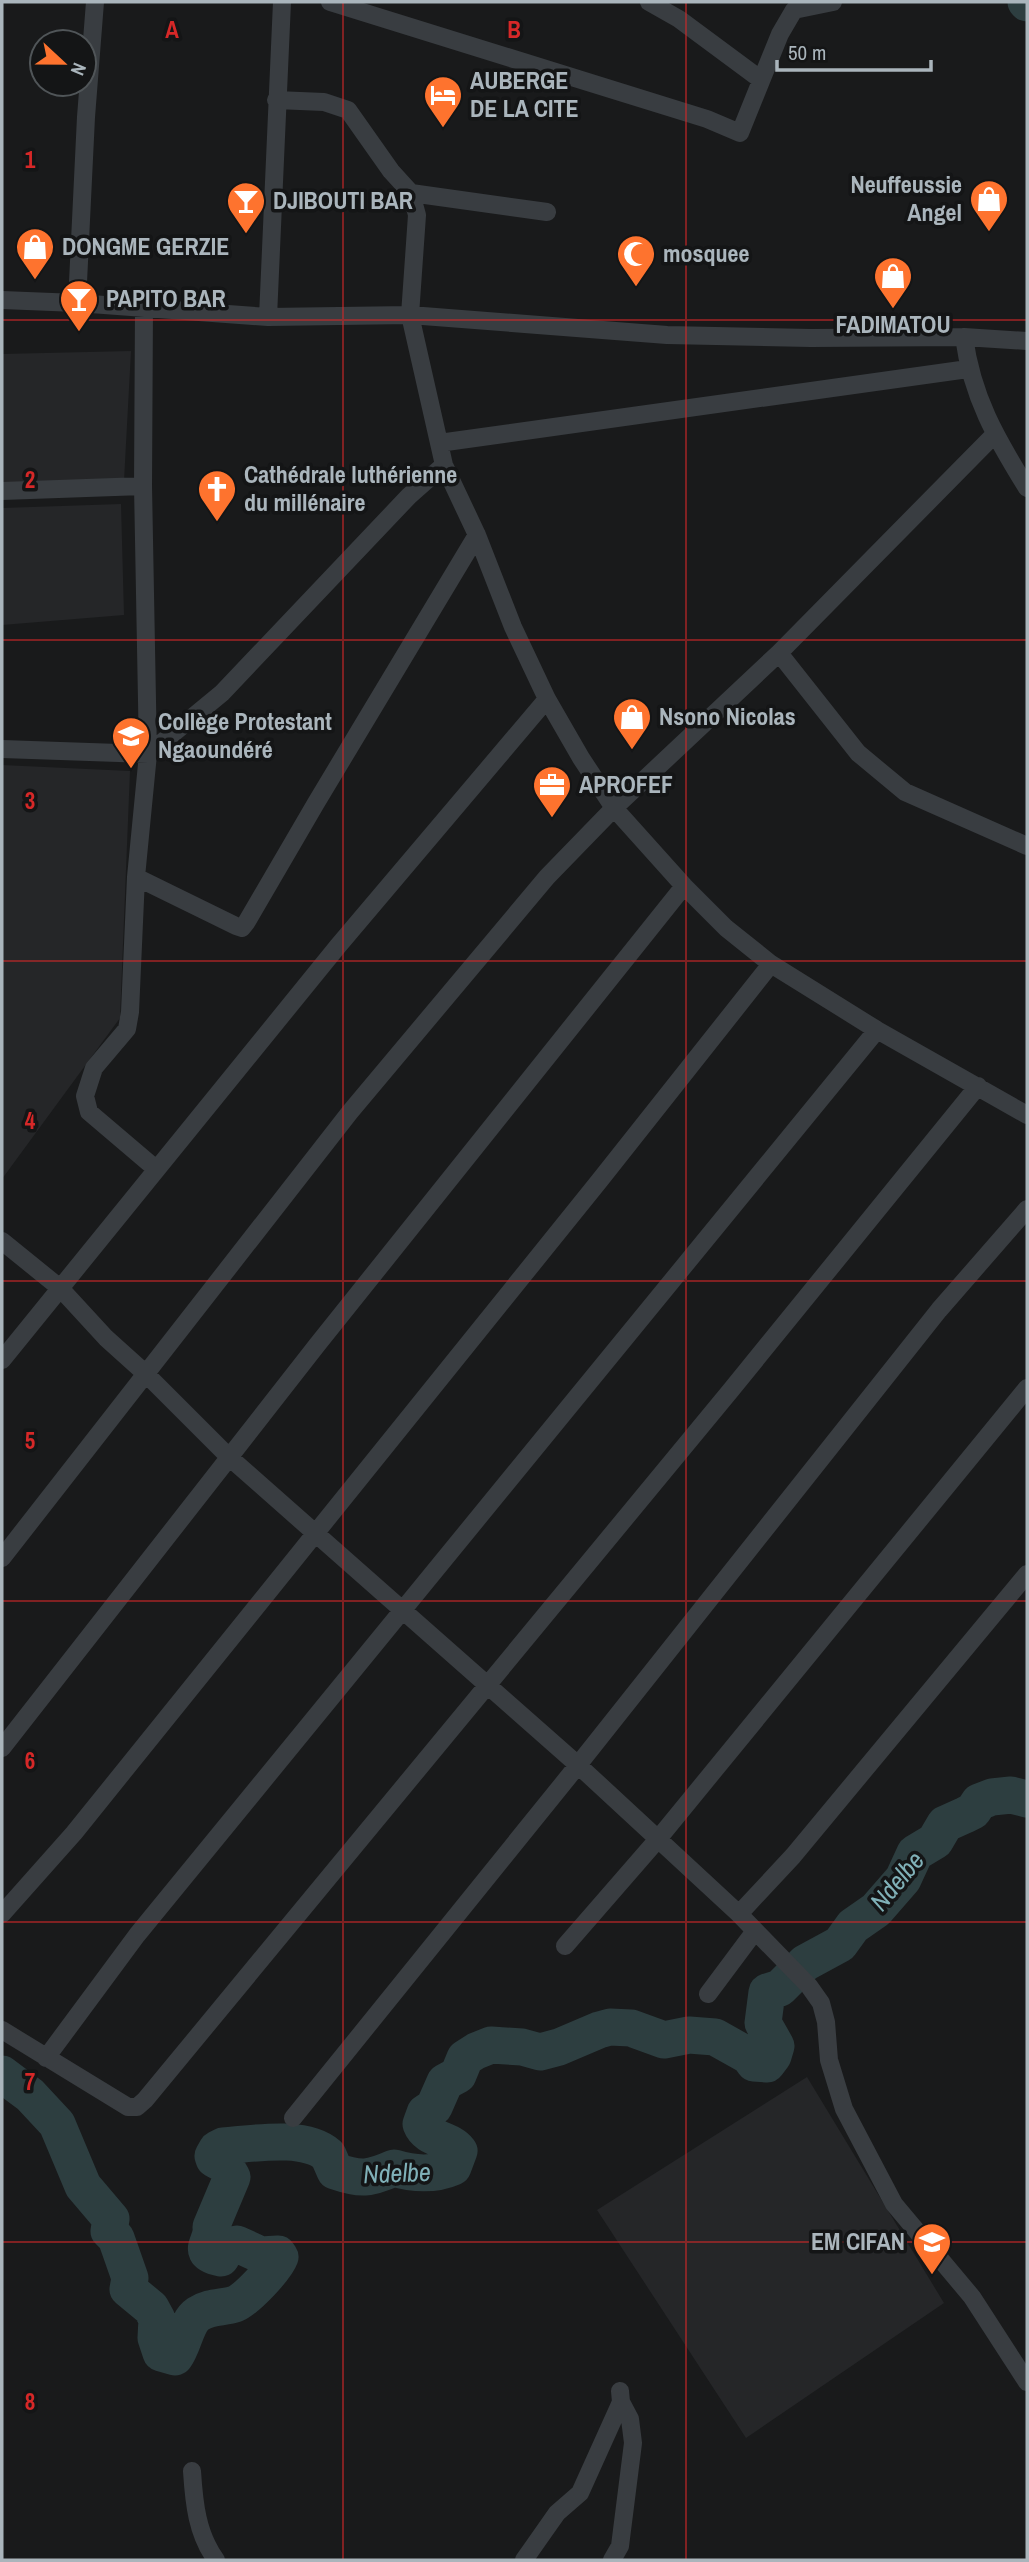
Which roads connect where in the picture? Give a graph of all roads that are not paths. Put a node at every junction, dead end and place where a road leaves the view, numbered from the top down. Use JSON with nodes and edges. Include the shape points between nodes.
{"nodes":[{"id":1,"x":95,"y":2,"type":"edge"},
{"id":2,"x":282,"y":2,"type":"edge"},
{"id":3,"x":330,"y":2,"type":"edge"},
{"id":4,"x":649,"y":2,"type":"edge"},
{"id":5,"x":833,"y":2,"type":"edge"},
{"id":6,"x":789,"y":6,"type":"edge"},
{"id":7,"x":760,"y":79,"type":"junction"},
{"id":8,"x":276,"y":100,"type":"junction"},
{"id":9,"x":411,"y":192,"type":"junction"},
{"id":10,"x":547,"y":212,"type":"dead end"},
{"id":11,"x":2,"y":300,"type":"edge"},
{"id":12,"x":77,"y":303,"type":"junction"},
{"id":13,"x":144,"y":307,"type":"junction"},
{"id":14,"x":410,"y":315,"type":"junction"},
{"id":15,"x":268,"y":317,"type":"junction"},
{"id":16,"x":964,"y":337,"type":"junction"},
{"id":17,"x":1027,"y":341,"type":"edge"},
{"id":18,"x":968,"y":369,"type":"junction"},
{"id":19,"x":994,"y":435,"type":"junction"},
{"id":20,"x":439,"y":443,"type":"junction"},
{"id":21,"x":444,"y":465,"type":"junction"},
{"id":22,"x":143,"y":486,"type":"junction"},
{"id":23,"x":1027,"y":488,"type":"edge"},
{"id":24,"x":2,"y":491,"type":"edge"},
{"id":25,"x":477,"y":535,"type":"junction"},
{"id":26,"x":779,"y":653,"type":"junction"},
{"id":27,"x":547,"y":699,"type":"junction"},
{"id":28,"x":2,"y":749,"type":"edge"},
{"id":29,"x":148,"y":754,"type":"junction"},
{"id":30,"x":614,"y":808,"type":"junction"},
{"id":31,"x":1027,"y":846,"type":"edge"},
{"id":32,"x":136,"y":877,"type":"junction"},
{"id":33,"x":684,"y":886,"type":"junction"},
{"id":34,"x":771,"y":964,"type":"junction"},
{"id":35,"x":877,"y":1030,"type":"junction"},
{"id":36,"x":978,"y":1086,"type":"junction"},
{"id":37,"x":1027,"y":1115,"type":"edge"},
{"id":38,"x":156,"y":1169,"type":"junction"},
{"id":39,"x":1027,"y":1209,"type":"edge"},
{"id":40,"x":2,"y":1241,"type":"edge"},
{"id":41,"x":60,"y":1288,"type":"junction"},
{"id":42,"x":2,"y":1360,"type":"edge"},
{"id":43,"x":146,"y":1374,"type":"junction"},
{"id":44,"x":1027,"y":1388,"type":"edge"},
{"id":45,"x":229,"y":1457,"type":"junction"},
{"id":46,"x":317,"y":1532,"type":"junction"},
{"id":47,"x":2,"y":1558,"type":"edge"},
{"id":48,"x":1027,"y":1574,"type":"edge"},
{"id":49,"x":404,"y":1610,"type":"junction"},
{"id":50,"x":487,"y":1684,"type":"junction"},
{"id":51,"x":2,"y":1748,"type":"edge"},
{"id":52,"x":578,"y":1765,"type":"junction"},
{"id":53,"x":658,"y":1839,"type":"junction"},
{"id":54,"x":2,"y":1914,"type":"edge"},
{"id":55,"x":739,"y":1914,"type":"junction"},
{"id":56,"x":755,"y":1931,"type":"junction"},
{"id":57,"x":565,"y":1946,"type":"dead end"},
{"id":58,"x":708,"y":1994,"type":"dead end"},
{"id":59,"x":2,"y":2030,"type":"edge"},
{"id":60,"x":46,"y":2058,"type":"junction"},
{"id":61,"x":293,"y":2118,"type":"dead end"},
{"id":62,"x":1027,"y":2382,"type":"edge"},
{"id":63,"x":192,"y":2471,"type":"dead end"},
{"id":64,"x":216,"y":2560,"type":"edge"},
{"id":65,"x":524,"y":2560,"type":"edge"},
{"id":66,"x":612,"y":2560,"type":"edge"}],
"edges":[{"from":1,"to":12,"type":"street"},
{"from":2,"to":8,"type":"street"},
{"from":3,"to":7,"type":"street","via":[[696,115],[740,133]]},
{"from":4,"to":7,"type":"street"},
{"from":5,"to":6,"type":"street"},
{"from":6,"to":7,"type":"street"},
{"from":8,"to":9,"type":"street","via":[[324,102],[348,110]]},
{"from":8,"to":15,"type":"street"},
{"from":9,"to":10,"type":"street"},
{"from":9,"to":14,"type":"street","via":[[417,215]]},
{"from":11,"to":12,"type":"street"},
{"from":12,"to":13,"type":"street"},
{"from":13,"to":15,"type":"street"},
{"from":13,"to":22,"type":"street"},
{"from":14,"to":15,"type":"street"},
{"from":14,"to":16,"type":"street","via":[[667,335]]},
{"from":14,"to":20,"type":"street"},
{"from":16,"to":17,"type":"street"},
{"from":16,"to":18,"type":"street"},
{"from":18,"to":19,"type":"street"},
{"from":18,"to":20,"type":"street"},
{"from":19,"to":23,"type":"street"},
{"from":19,"to":26,"type":"street"},
{"from":20,"to":21,"type":"street"},
{"from":21,"to":25,"type":"street"},
{"from":21,"to":29,"type":"street","via":[[222,692]]},
{"from":22,"to":24,"type":"street"},
{"from":22,"to":29,"type":"street"},
{"from":25,"to":27,"type":"street"},
{"from":25,"to":32,"type":"street","via":[[242,928]]},
{"from":26,"to":30,"type":"street"},
{"from":26,"to":31,"type":"street","via":[[858,753],[905,792]]},
{"from":27,"to":30,"type":"street"},
{"from":27,"to":38,"type":"street"},
{"from":28,"to":29,"type":"street"},
{"from":29,"to":32,"type":"street"},
{"from":30,"to":33,"type":"street"},
{"from":30,"to":43,"type":"street","via":[[547,877],[350,1112]]},
{"from":32,"to":38,"type":"street","via":[[127,1029],[94,1068],[85,1096],[89,1112]]},
{"from":33,"to":34,"type":"street"},
{"from":33,"to":45,"type":"street"},
{"from":34,"to":35,"type":"street"},
{"from":34,"to":46,"type":"street"},
{"from":35,"to":36,"type":"street"},
{"from":35,"to":49,"type":"street"},
{"from":36,"to":37,"type":"street"},
{"from":36,"to":50,"type":"street"},
{"from":38,"to":41,"type":"street"},
{"from":39,"to":52,"type":"street","via":[[939,1310]]},
{"from":40,"to":41,"type":"street"},
{"from":41,"to":42,"type":"street"},
{"from":41,"to":43,"type":"street"},
{"from":43,"to":45,"type":"street"},
{"from":43,"to":47,"type":"street"},
{"from":44,"to":53,"type":"street"},
{"from":45,"to":46,"type":"street"},
{"from":45,"to":51,"type":"street"},
{"from":46,"to":49,"type":"street"},
{"from":46,"to":54,"type":"street","via":[[74,1833]]},
{"from":48,"to":55,"type":"street","via":[[793,1856]]},
{"from":49,"to":50,"type":"street"},
{"from":49,"to":60,"type":"street","via":[[136,1935]]},
{"from":50,"to":52,"type":"street"},
{"from":50,"to":60,"type":"street","via":[[137,2107],[128,2107]]},
{"from":52,"to":53,"type":"street"},
{"from":52,"to":61,"type":"street"},
{"from":53,"to":55,"type":"street"},
{"from":53,"to":57,"type":"street"},
{"from":55,"to":56,"type":"street"},
{"from":56,"to":58,"type":"street"},
{"from":56,"to":62,"type":"street","via":[[821,2003],[829,2060],[844,2109],[894,2204],[972,2297]]},
{"from":59,"to":60,"type":"street"},
{"from":63,"to":64,"type":"street","via":[[194,2507],[206,2547]]},
{"from":65,"to":66,"type":"street","via":[[557,2513],[580,2493],[620,2397],[631,2419],[633,2443],[620,2546]]}]}
